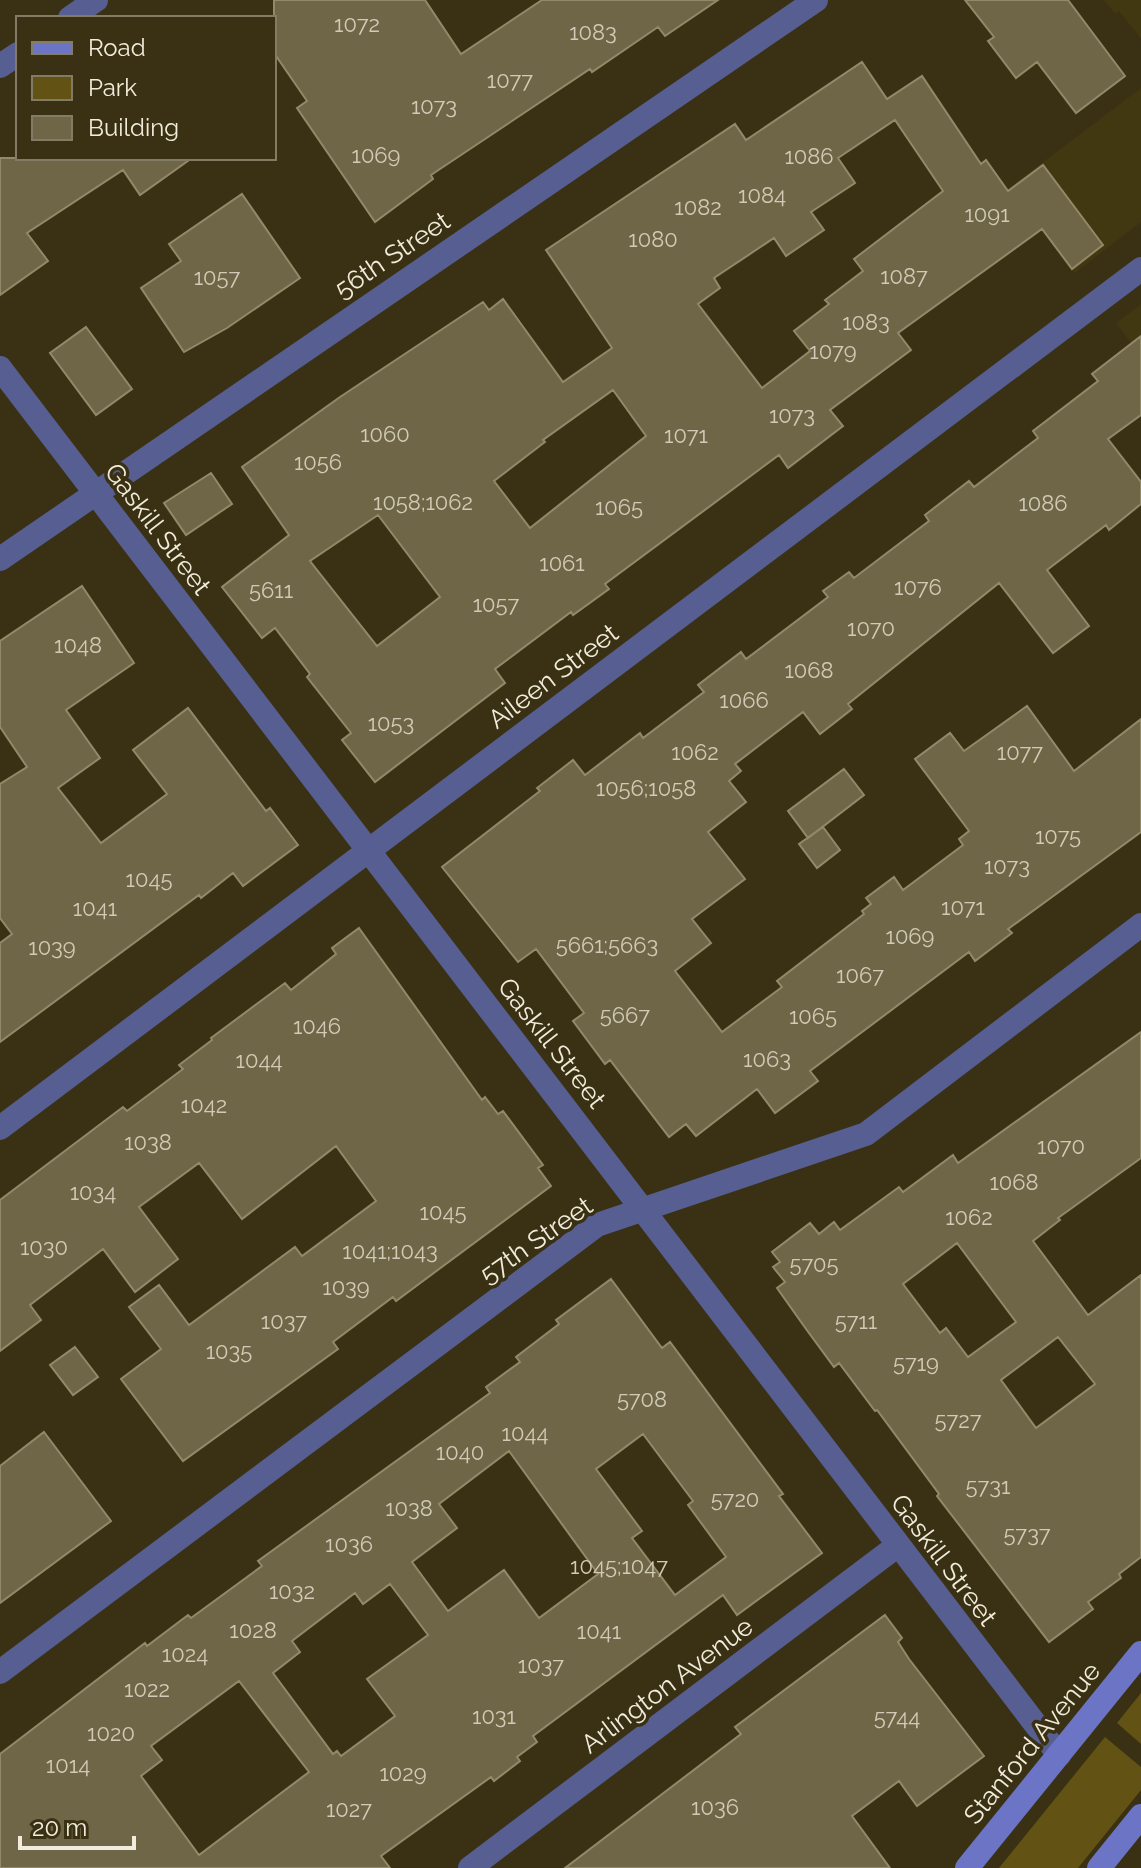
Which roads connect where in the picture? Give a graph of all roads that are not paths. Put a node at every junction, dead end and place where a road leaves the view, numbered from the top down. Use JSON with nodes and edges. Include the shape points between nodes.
{"nodes":[{"id":1,"x":96,"y":0,"type":"edge"},
{"id":2,"x":816,"y":0,"type":"edge"},
{"id":3,"x":73,"y":16,"type":"edge"},
{"id":4,"x":1141,"y":269,"type":"edge"},
{"id":5,"x":0,"y":368,"type":"edge"},
{"id":6,"x":96,"y":494,"type":"junction"},
{"id":7,"x":0,"y":559,"type":"edge"},
{"id":8,"x":368,"y":851,"type":"junction"},
{"id":9,"x":1141,"y":925,"type":"edge"},
{"id":10,"x":0,"y":1128,"type":"edge"},
{"id":11,"x":645,"y":1209,"type":"junction"},
{"id":12,"x":897,"y":1546,"type":"junction"},
{"id":13,"x":1141,"y":1653,"type":"edge"},
{"id":14,"x":0,"y":1672,"type":"edge"},
{"id":15,"x":1059,"y":1755,"type":"junction"},
{"id":16,"x":1141,"y":1816,"type":"edge"},
{"id":17,"x":470,"y":1868,"type":"edge"},
{"id":18,"x":967,"y":1868,"type":"edge"},
{"id":19,"x":1099,"y":1868,"type":"edge"}],
"edges":[{"from":1,"to":3,"type":"street"},
{"from":2,"to":6,"type":"street","name":"56th Street"},
{"from":4,"to":8,"type":"street","name":"Aileen Street"},
{"from":5,"to":6,"type":"street","name":"Gaskill Street"},
{"from":6,"to":7,"type":"street","name":"56th Street"},
{"from":6,"to":8,"type":"street","name":"Gaskill Street"},
{"from":8,"to":10,"type":"street","name":"Aileen Street"},
{"from":8,"to":11,"type":"street","name":"Gaskill Street"},
{"from":9,"to":11,"type":"street","name":"57th Street","via":[[866,1134]]},
{"from":11,"to":12,"type":"street","name":"Gaskill Street"},
{"from":11,"to":14,"type":"street","name":"57th Street","via":[[597,1225]]},
{"from":12,"to":15,"type":"street","name":"Gaskill Street"},
{"from":12,"to":17,"type":"street","name":"Arlington Avenue"},
{"from":13,"to":15,"type":"main road","name":"Stanford Avenue"},
{"from":15,"to":18,"type":"main road","name":"Stanford Avenue"},
{"from":16,"to":19,"type":"main road"}]}
